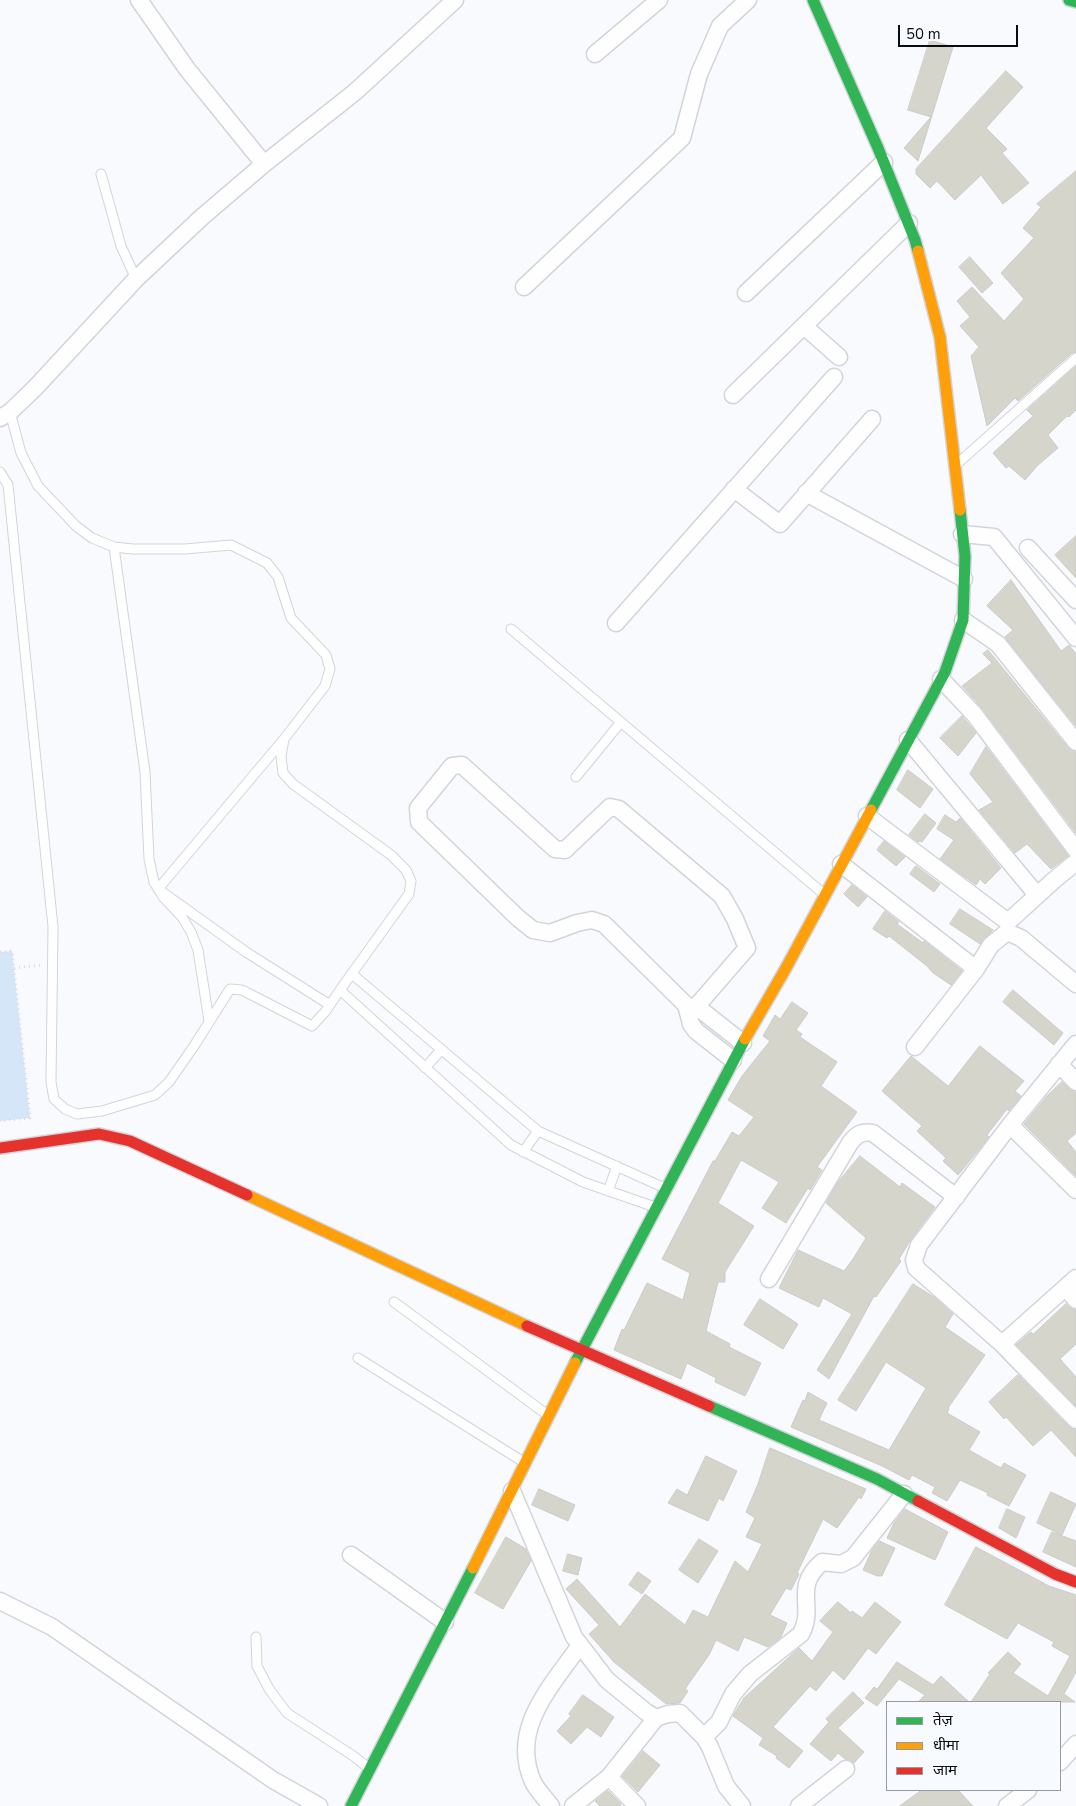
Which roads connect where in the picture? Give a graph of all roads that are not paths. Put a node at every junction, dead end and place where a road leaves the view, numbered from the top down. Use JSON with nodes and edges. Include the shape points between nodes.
{"nodes":[{"id":1,"x":139,"y":0,"type":"edge"},
{"id":2,"x":455,"y":0,"type":"edge"},
{"id":3,"x":659,"y":0,"type":"edge"},
{"id":4,"x":748,"y":0,"type":"edge"},
{"id":5,"x":813,"y":0,"type":"edge"},
{"id":6,"x":1070,"y":0,"type":"edge"},
{"id":7,"x":1076,"y":2,"type":"edge"},
{"id":8,"x":595,"y":54,"type":"dead end"},
{"id":9,"x":884,"y":162,"type":"junction"},
{"id":10,"x":264,"y":164,"type":"junction"},
{"id":11,"x":101,"y":174,"type":"dead end"},
{"id":12,"x":909,"y":223,"type":"junction"},
{"id":13,"x":136,"y":279,"type":"junction"},
{"id":14,"x":524,"y":287,"type":"dead end"},
{"id":15,"x":746,"y":293,"type":"dead end"},
{"id":16,"x":804,"y":326,"type":"junction"},
{"id":17,"x":839,"y":357,"type":"dead end"},
{"id":18,"x":1076,"y":358,"type":"edge"},
{"id":19,"x":834,"y":377,"type":"dead end"},
{"id":20,"x":733,"y":395,"type":"dead end"},
{"id":21,"x":5,"y":415,"type":"edge"},
{"id":22,"x":872,"y":418,"type":"dead end"},
{"id":23,"x":954,"y":466,"type":"junction"},
{"id":24,"x":0,"y":472,"type":"edge"},
{"id":25,"x":734,"y":489,"type":"junction"},
{"id":26,"x":806,"y":493,"type":"junction"},
{"id":27,"x":962,"y":534,"type":"junction"},
{"id":28,"x":114,"y":547,"type":"junction"},
{"id":29,"x":1028,"y":548,"type":"dead end"},
{"id":30,"x":964,"y":579,"type":"junction"},
{"id":31,"x":1076,"y":600,"type":"edge"},
{"id":32,"x":963,"y":620,"type":"junction"},
{"id":33,"x":616,"y":623,"type":"dead end"},
{"id":34,"x":512,"y":629,"type":"dead end"},
{"id":35,"x":1076,"y":638,"type":"edge"},
{"id":36,"x":941,"y":679,"type":"junction"},
{"id":37,"x":622,"y":722,"type":"junction"},
{"id":38,"x":284,"y":739,"type":"junction"},
{"id":39,"x":908,"y":740,"type":"junction"},
{"id":40,"x":1076,"y":742,"type":"edge"},
{"id":41,"x":576,"y":777,"type":"dead end"},
{"id":42,"x":867,"y":816,"type":"junction"},
{"id":43,"x":1076,"y":850,"type":"edge"},
{"id":44,"x":1076,"y":862,"type":"edge"},
{"id":45,"x":841,"y":864,"type":"junction"},
{"id":46,"x":158,"y":889,"type":"junction"},
{"id":47,"x":825,"y":895,"type":"junction"},
{"id":48,"x":1037,"y":895,"type":"junction"},
{"id":49,"x":976,"y":969,"type":"junction"},
{"id":50,"x":352,"y":974,"type":"junction"},
{"id":51,"x":1076,"y":984,"type":"edge"},
{"id":52,"x":340,"y":990,"type":"junction"},
{"id":53,"x":330,"y":1005,"type":"junction"},
{"id":54,"x":690,"y":1006,"type":"junction"},
{"id":55,"x":209,"y":1021,"type":"junction"},
{"id":56,"x":743,"y":1043,"type":"junction"},
{"id":57,"x":1076,"y":1044,"type":"edge"},
{"id":58,"x":915,"y":1048,"type":"dead end"},
{"id":59,"x":441,"y":1050,"type":"junction"},
{"id":60,"x":733,"y":1060,"type":"junction"},
{"id":61,"x":1059,"y":1064,"type":"junction"},
{"id":62,"x":425,"y":1068,"type":"junction"},
{"id":63,"x":1076,"y":1082,"type":"edge"},
{"id":64,"x":1010,"y":1125,"type":"junction"},
{"id":65,"x":538,"y":1131,"type":"junction"},
{"id":66,"x":0,"y":1148,"type":"edge"},
{"id":67,"x":523,"y":1152,"type":"junction"},
{"id":68,"x":617,"y":1166,"type":"junction"},
{"id":69,"x":667,"y":1189,"type":"junction"},
{"id":70,"x":1076,"y":1190,"type":"edge"},
{"id":71,"x":608,"y":1191,"type":"junction"},
{"id":72,"x":956,"y":1197,"type":"junction"},
{"id":73,"x":657,"y":1208,"type":"junction"},
{"id":74,"x":769,"y":1279,"type":"dead end"},
{"id":75,"x":1073,"y":1288,"type":"edge"},
{"id":76,"x":394,"y":1302,"type":"dead end"},
{"id":77,"x":1002,"y":1344,"type":"junction"},
{"id":78,"x":581,"y":1351,"type":"junction"},
{"id":79,"x":358,"y":1358,"type":"dead end"},
{"id":80,"x":549,"y":1416,"type":"junction"},
{"id":81,"x":1076,"y":1420,"type":"edge"},
{"id":82,"x":526,"y":1464,"type":"junction"},
{"id":83,"x":512,"y":1491,"type":"junction"},
{"id":84,"x":904,"y":1494,"type":"junction"},
{"id":85,"x":351,"y":1554,"type":"dead end"},
{"id":86,"x":1076,"y":1582,"type":"edge"},
{"id":87,"x":0,"y":1602,"type":"edge"},
{"id":88,"x":445,"y":1622,"type":"junction"},
{"id":89,"x":256,"y":1637,"type":"dead end"},
{"id":90,"x":580,"y":1645,"type":"junction"},
{"id":91,"x":656,"y":1718,"type":"junction"},
{"id":92,"x":704,"y":1737,"type":"junction"},
{"id":93,"x":1076,"y":1744,"type":"edge"},
{"id":94,"x":1061,"y":1761,"type":"edge"},
{"id":95,"x":370,"y":1769,"type":"junction"},
{"id":96,"x":846,"y":1769,"type":"dead end"},
{"id":97,"x":609,"y":1777,"type":"junction"},
{"id":98,"x":1027,"y":1791,"type":"edge"},
{"id":99,"x":319,"y":1806,"type":"edge"},
{"id":100,"x":351,"y":1806,"type":"edge"},
{"id":101,"x":551,"y":1806,"type":"edge"},
{"id":102,"x":573,"y":1806,"type":"edge"},
{"id":103,"x":637,"y":1806,"type":"edge"},
{"id":104,"x":742,"y":1806,"type":"edge"},
{"id":105,"x":799,"y":1806,"type":"edge"},
{"id":106,"x":1007,"y":1806,"type":"edge"}],
"edges":[{"from":1,"to":10,"type":"street","via":[[187,69]]},
{"from":2,"to":10,"type":"street","via":[[355,92]]},
{"from":3,"to":8,"type":"street"},
{"from":4,"to":14,"type":"street","via":[[720,26],[699,74],[682,138]]},
{"from":5,"to":9,"type":"street"},
{"from":6,"to":7,"type":"street"},
{"from":9,"to":12,"type":"street"},
{"from":9,"to":15,"type":"street"},
{"from":10,"to":13,"type":"street"},
{"from":11,"to":13,"type":"lane","via":[[121,246]]},
{"from":12,"to":16,"type":"street"},
{"from":12,"to":23,"type":"street","via":[[940,337]]},
{"from":13,"to":21,"type":"street"},
{"from":16,"to":17,"type":"street"},
{"from":16,"to":20,"type":"street"},
{"from":18,"to":23,"type":"lane"},
{"from":19,"to":25,"type":"street"},
{"from":21,"to":28,"type":"lane","via":[[38,486],[76,526],[92,538]]},
{"from":22,"to":26,"type":"street"},
{"from":23,"to":27,"type":"street"},
{"from":24,"to":55,"type":"lane","via":[[8,485],[53,927],[51,1082],[54,1099],[77,1114],[102,1111],[155,1095],[169,1082]]},
{"from":25,"to":26,"type":"street","via":[[780,524]]},
{"from":25,"to":33,"type":"street"},
{"from":26,"to":30,"type":"street"},
{"from":27,"to":30,"type":"street"},
{"from":27,"to":35,"type":"street","via":[[994,537]]},
{"from":28,"to":38,"type":"lane","via":[[168,549],[231,545],[267,563],[278,577],[291,618],[326,655],[330,669],[325,686]]},
{"from":28,"to":46,"type":"lane","via":[[145,772],[149,859]]},
{"from":29,"to":31,"type":"street"},
{"from":30,"to":32,"type":"street"},
{"from":32,"to":36,"type":"street"},
{"from":32,"to":40,"type":"street","via":[[998,644]]},
{"from":34,"to":37,"type":"lane"},
{"from":36,"to":39,"type":"street"},
{"from":36,"to":43,"type":"street","via":[[974,714]]},
{"from":37,"to":41,"type":"lane"},
{"from":37,"to":47,"type":"lane"},
{"from":38,"to":46,"type":"lane"},
{"from":38,"to":50,"type":"lane","via":[[283,773],[293,784],[390,855],[406,870],[411,881],[410,894]]},
{"from":39,"to":42,"type":"street"},
{"from":39,"to":48,"type":"street"},
{"from":42,"to":45,"type":"street"},
{"from":42,"to":48,"type":"street","via":[[1008,922]]},
{"from":44,"to":48,"type":"street"},
{"from":45,"to":47,"type":"street"},
{"from":45,"to":49,"type":"street"},
{"from":46,"to":53,"type":"lane","via":[[246,952]]},
{"from":46,"to":55,"type":"lane","via":[[182,917],[198,950]]},
{"from":47,"to":56,"type":"street"},
{"from":49,"to":51,"type":"street","via":[[991,945],[1007,932],[1021,938]]},
{"from":49,"to":58,"type":"street"},
{"from":50,"to":52,"type":"lane"},
{"from":50,"to":59,"type":"lane"},
{"from":52,"to":53,"type":"lane"},
{"from":52,"to":62,"type":"lane"},
{"from":53,"to":55,"type":"lane","via":[[312,1026],[242,990],[230,989]]},
{"from":54,"to":54,"type":"street","via":[[604,924],[592,920],[550,933],[533,930],[419,822],[418,808],[452,766],[462,765],[555,849],[565,850],[610,807],[618,808],[722,896],[747,948]]},
{"from":54,"to":56,"type":"street","via":[[701,1010]]},
{"from":54,"to":60,"type":"street","via":[[691,1024],[696,1031]]},
{"from":56,"to":60,"type":"street"},
{"from":57,"to":61,"type":"street"},
{"from":59,"to":62,"type":"lane"},
{"from":59,"to":65,"type":"lane"},
{"from":60,"to":69,"type":"street"},
{"from":61,"to":63,"type":"street"},
{"from":61,"to":64,"type":"street"},
{"from":62,"to":67,"type":"lane"},
{"from":64,"to":70,"type":"street"},
{"from":64,"to":72,"type":"street"},
{"from":65,"to":67,"type":"lane"},
{"from":65,"to":68,"type":"lane"},
{"from":66,"to":78,"type":"street","via":[[99,1134],[130,1141]]},
{"from":67,"to":71,"type":"lane"},
{"from":68,"to":69,"type":"lane"},
{"from":68,"to":71,"type":"lane"},
{"from":69,"to":73,"type":"street"},
{"from":71,"to":73,"type":"lane"},
{"from":72,"to":74,"type":"street","via":[[873,1133],[864,1131],[850,1143]]},
{"from":72,"to":77,"type":"street","via":[[919,1245],[914,1260],[916,1268]]},
{"from":73,"to":78,"type":"street"},
{"from":75,"to":77,"type":"street"},
{"from":76,"to":80,"type":"lane"},
{"from":77,"to":81,"type":"street"},
{"from":78,"to":80,"type":"street"},
{"from":78,"to":84,"type":"street","via":[[877,1479]]},
{"from":79,"to":82,"type":"lane"},
{"from":80,"to":82,"type":"street"},
{"from":82,"to":83,"type":"street"},
{"from":83,"to":88,"type":"street"},
{"from":83,"to":90,"type":"street"},
{"from":84,"to":86,"type":"street","via":[[1054,1574]]},
{"from":84,"to":92,"type":"street","via":[[854,1558],[841,1564],[822,1562],[812,1572],[806,1585],[806,1625],[802,1634],[750,1674],[733,1694],[719,1722]]},
{"from":85,"to":88,"type":"street"},
{"from":87,"to":99,"type":"street","via":[[52,1627],[273,1780]]},
{"from":88,"to":95,"type":"street"},
{"from":89,"to":95,"type":"lane","via":[[257,1666],[287,1714]]},
{"from":90,"to":91,"type":"street","via":[[607,1680]]},
{"from":90,"to":101,"type":"street","via":[[538,1706],[526,1736],[528,1768],[533,1784]]},
{"from":91,"to":92,"type":"street","via":[[680,1714]]},
{"from":91,"to":97,"type":"street"},
{"from":92,"to":104,"type":"street","via":[[726,1786]]},
{"from":93,"to":94,"type":"street"},
{"from":95,"to":100,"type":"street"},
{"from":96,"to":105,"type":"street"},
{"from":97,"to":102,"type":"street"},
{"from":97,"to":103,"type":"street"},
{"from":98,"to":106,"type":"street"}]}
